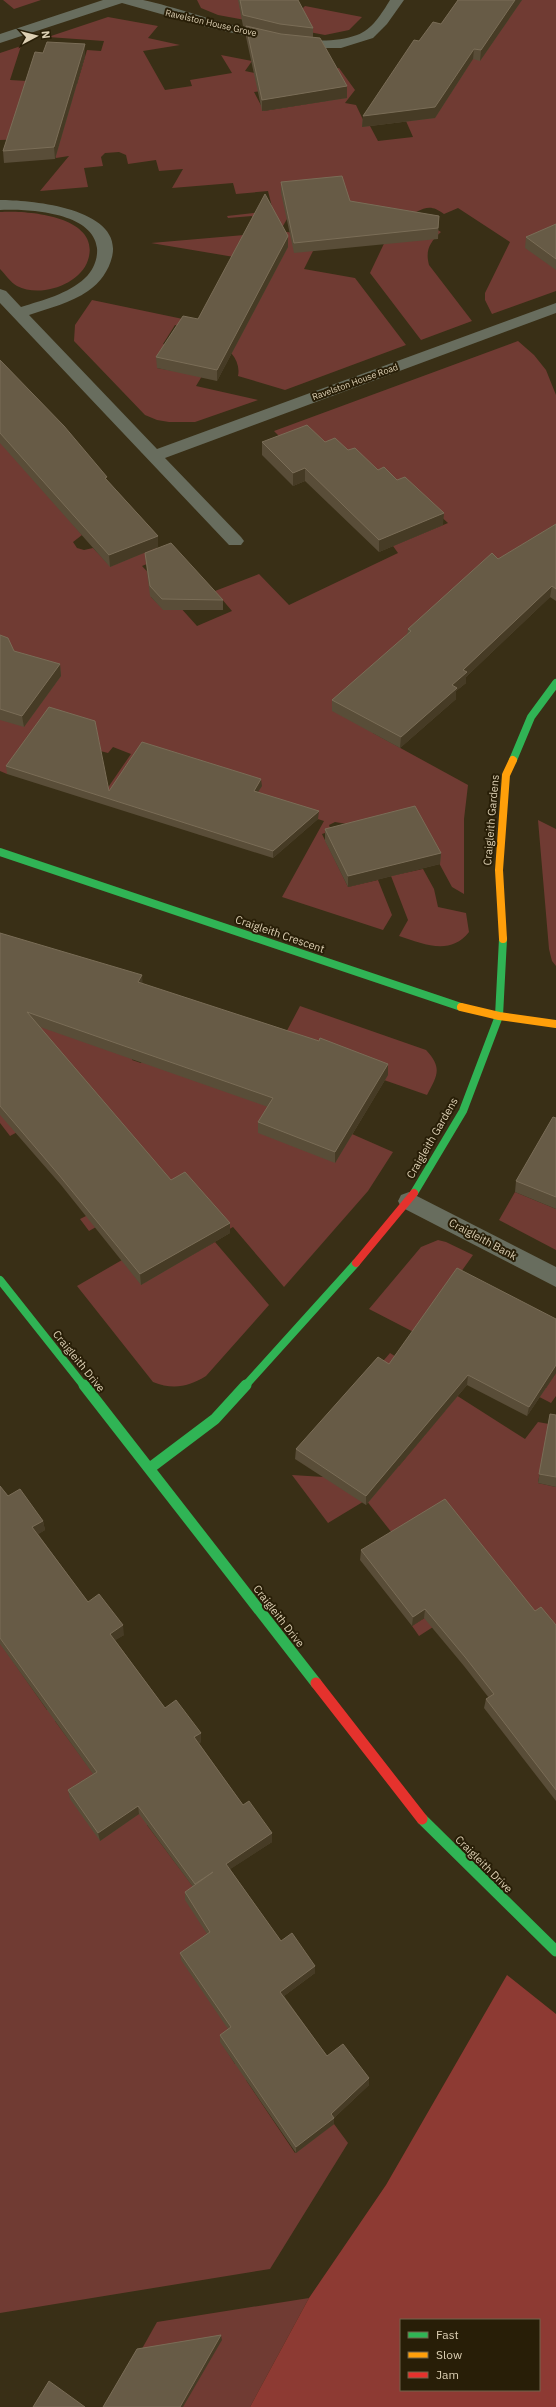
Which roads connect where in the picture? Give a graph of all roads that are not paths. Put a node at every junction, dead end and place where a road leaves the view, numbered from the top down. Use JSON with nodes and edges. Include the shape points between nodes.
{"nodes":[{"id":1,"x":117,"y":0,"type":"edge"},
{"id":2,"x":126,"y":0,"type":"edge"},
{"id":3,"x":397,"y":0,"type":"edge"},
{"id":4,"x":0,"y":39,"type":"edge"},
{"id":5,"x":0,"y":205,"type":"edge"},
{"id":6,"x":0,"y":294,"type":"edge"},
{"id":7,"x":556,"y":308,"type":"edge"},
{"id":8,"x":18,"y":313,"type":"junction"},
{"id":9,"x":154,"y":456,"type":"junction"},
{"id":10,"x":235,"y":541,"type":"dead end"},
{"id":11,"x":556,"y":683,"type":"edge"},
{"id":12,"x":0,"y":852,"type":"edge"},
{"id":13,"x":499,"y":1016,"type":"junction"},
{"id":14,"x":556,"y":1024,"type":"edge"},
{"id":15,"x":409,"y":1201,"type":"junction"},
{"id":16,"x":556,"y":1278,"type":"edge"},
{"id":17,"x":0,"y":1280,"type":"edge"},
{"id":18,"x":150,"y":1468,"type":"junction"},
{"id":19,"x":556,"y":1952,"type":"edge"}],
"edges":[{"from":1,"to":4,"type":"street"},
{"from":2,"to":3,"type":"street","name":"Ravelston House Grove","via":[[211,24],[323,46],[346,44],[364,38],[383,21]]},
{"from":5,"to":8,"type":"street","via":[[28,205],[65,212],[94,228],[102,238],[106,250],[99,272],[76,293]]},
{"from":6,"to":8,"type":"street"},
{"from":7,"to":9,"type":"street","name":"Ravelston House Road"},
{"from":8,"to":9,"type":"street"},
{"from":9,"to":10,"type":"street"},
{"from":11,"to":13,"type":"street","name":"Craigleith Gardens","via":[[531,718],[506,775],[499,870],[504,951]]},
{"from":12,"to":13,"type":"street","name":"Craigleith Crescent","via":[[442,1002]]},
{"from":13,"to":14,"type":"street","name":"Craigleith Crescent"},
{"from":13,"to":15,"type":"street","name":"Craigleith Gardens","via":[[463,1111]]},
{"from":15,"to":16,"type":"street","name":"Craigleith Bank"},
{"from":15,"to":18,"type":"street","name":"Craigleith Gardens","via":[[329,1294],[215,1419]]},
{"from":17,"to":18,"type":"street","name":"Craigleith Drive"},
{"from":18,"to":19,"type":"street","name":"Craigleith Drive","via":[[416,1813]]}]}
